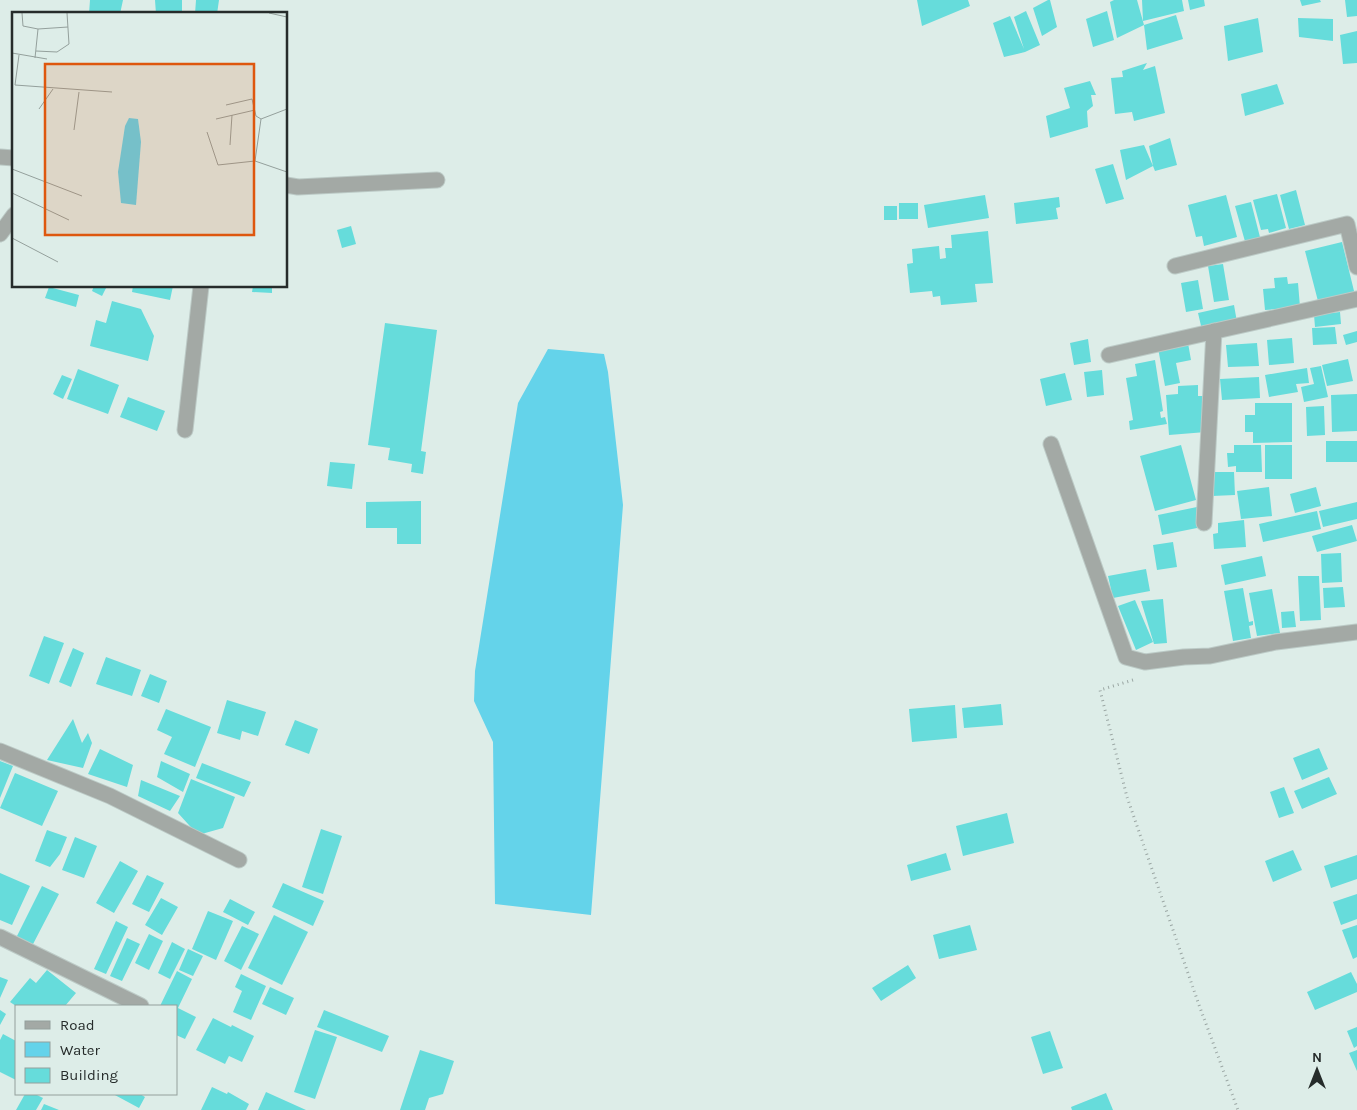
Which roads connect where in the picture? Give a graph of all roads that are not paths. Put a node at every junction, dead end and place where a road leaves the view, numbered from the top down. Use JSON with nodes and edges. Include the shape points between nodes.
{"nodes":[{"id":1,"x":436,"y":180,"type":"dead end"},
{"id":2,"x":288,"y":186,"type":"edge"},
{"id":3,"x":12,"y":218,"type":"edge"},
{"id":4,"x":0,"y":234,"type":"edge"},
{"id":5,"x":1175,"y":266,"type":"dead end"},
{"id":6,"x":1357,"y":267,"type":"edge"},
{"id":7,"x":201,"y":288,"type":"edge"},
{"id":8,"x":1357,"y":299,"type":"edge"},
{"id":9,"x":1214,"y":331,"type":"junction"},
{"id":10,"x":1109,"y":355,"type":"dead end"},
{"id":11,"x":185,"y":430,"type":"dead end"},
{"id":12,"x":1051,"y":444,"type":"dead end"},
{"id":13,"x":1204,"y":523,"type":"dead end"},
{"id":14,"x":1357,"y":632,"type":"edge"},
{"id":15,"x":0,"y":751,"type":"edge"},
{"id":16,"x":239,"y":860,"type":"dead end"},
{"id":17,"x":0,"y":937,"type":"edge"},
{"id":18,"x":139,"y":1005,"type":"edge"}],
"edges":[{"from":1,"to":2,"type":"street"},
{"from":3,"to":4,"type":"street"},
{"from":5,"to":6,"type":"street","via":[[1347,224]]},
{"from":7,"to":11,"type":"street"},
{"from":8,"to":9,"type":"street"},
{"from":9,"to":10,"type":"street"},
{"from":9,"to":13,"type":"street"},
{"from":12,"to":14,"type":"street","via":[[1126,658],[1145,662],[1210,656],[1276,642]]},
{"from":15,"to":16,"type":"street","via":[[110,796]]},
{"from":17,"to":18,"type":"street"}]}
